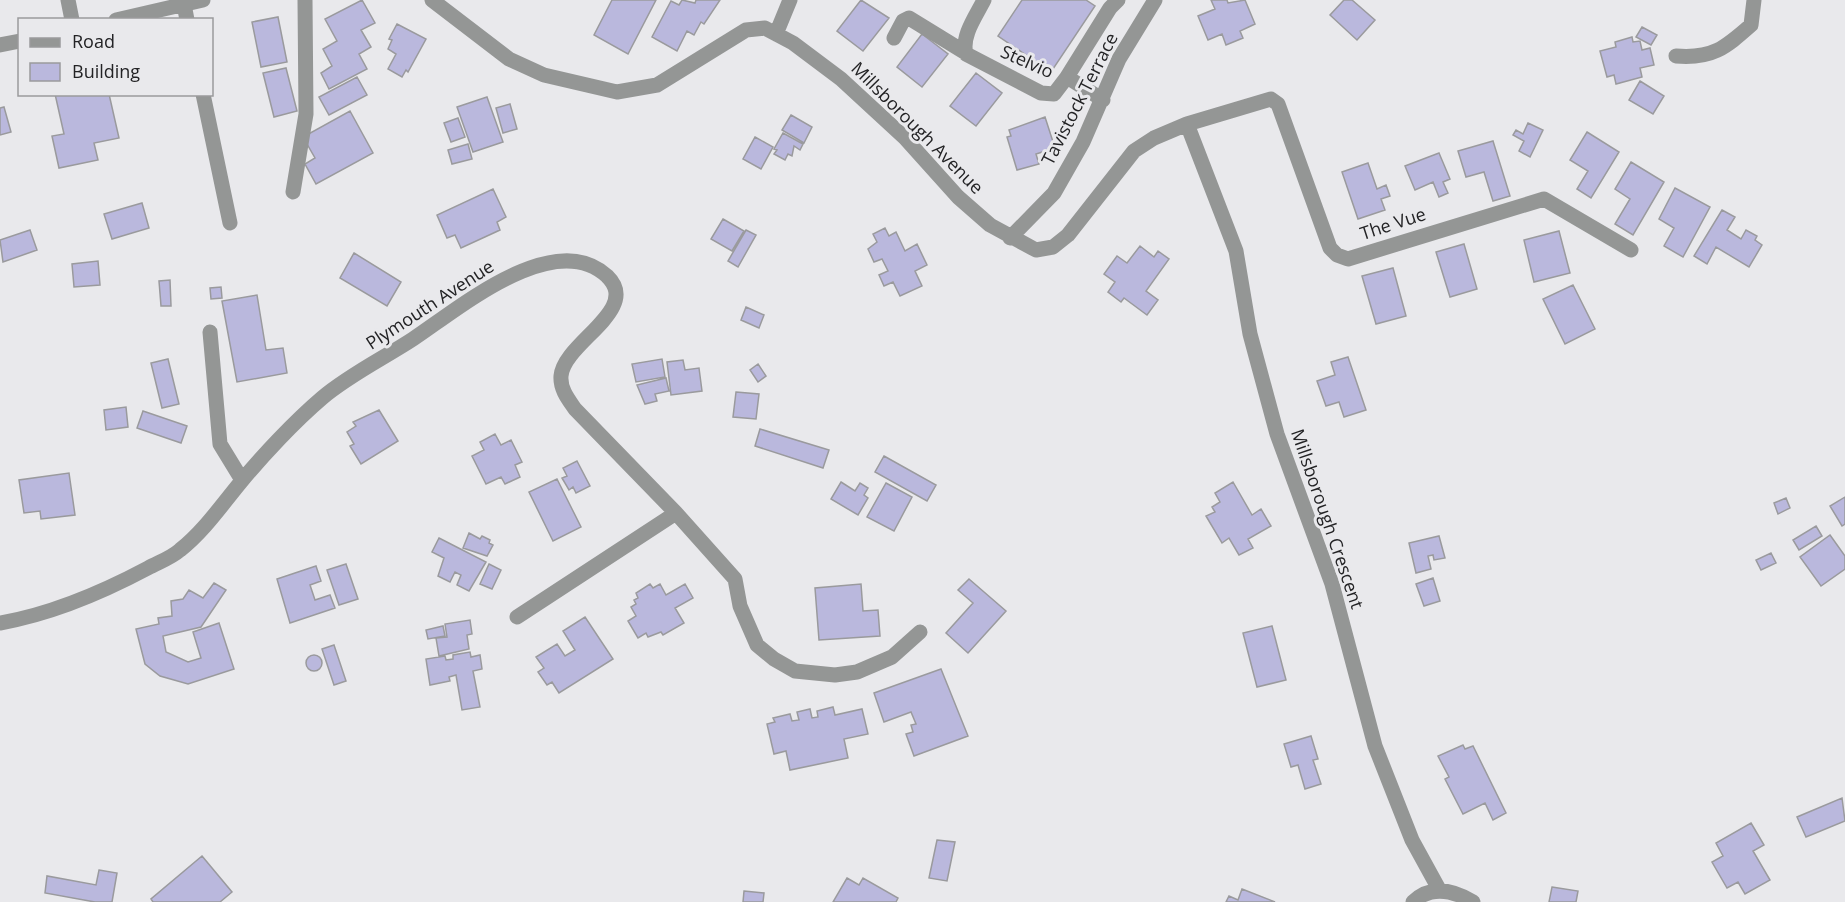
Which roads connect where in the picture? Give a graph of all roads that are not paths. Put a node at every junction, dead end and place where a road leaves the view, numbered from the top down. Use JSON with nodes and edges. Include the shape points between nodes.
{"nodes":[{"id":1,"x":68,"y":0,"type":"edge"},
{"id":2,"x":203,"y":0,"type":"edge"},
{"id":3,"x":305,"y":0,"type":"edge"},
{"id":4,"x":432,"y":0,"type":"edge"},
{"id":5,"x":790,"y":0,"type":"edge"},
{"id":6,"x":984,"y":0,"type":"edge"},
{"id":7,"x":1118,"y":0,"type":"edge"},
{"id":8,"x":1155,"y":0,"type":"edge"},
{"id":9,"x":1754,"y":0,"type":"edge"},
{"id":10,"x":185,"y":12,"type":"edge"},
{"id":11,"x":72,"y":18,"type":"edge"},
{"id":12,"x":133,"y":18,"type":"edge"},
{"id":13,"x":776,"y":34,"type":"junction"},
{"id":14,"x":894,"y":38,"type":"dead end"},
{"id":15,"x":18,"y":41,"type":"edge"},
{"id":16,"x":0,"y":45,"type":"edge"},
{"id":17,"x":966,"y":53,"type":"junction"},
{"id":18,"x":1676,"y":56,"type":"dead end"},
{"id":19,"x":1066,"y":77,"type":"junction"},
{"id":20,"x":202,"y":96,"type":"edge"},
{"id":21,"x":1103,"y":100,"type":"junction"},
{"id":22,"x":1187,"y":124,"type":"junction"},
{"id":23,"x":293,"y":192,"type":"dead end"},
{"id":24,"x":230,"y":223,"type":"dead end"},
{"id":25,"x":1010,"y":238,"type":"junction"},
{"id":26,"x":1631,"y":250,"type":"dead end"},
{"id":27,"x":210,"y":332,"type":"dead end"},
{"id":28,"x":242,"y":480,"type":"junction"},
{"id":29,"x":676,"y":513,"type":"junction"},
{"id":30,"x":517,"y":617,"type":"dead end"},
{"id":31,"x":0,"y":622,"type":"edge"},
{"id":32,"x":920,"y":632,"type":"dead end"},
{"id":33,"x":1440,"y":891,"type":"junction"},
{"id":34,"x":1413,"y":902,"type":"edge"},
{"id":35,"x":1473,"y":902,"type":"edge"}],
"edges":[{"from":1,"to":11,"type":"street"},
{"from":2,"to":10,"type":"street"},
{"from":3,"to":23,"type":"street","via":[[306,114]]},
{"from":4,"to":13,"type":"street","name":"Millsborough Avenue","via":[[509,59],[544,75],[617,92],[657,85],[746,30],[765,28]]},
{"from":5,"to":13,"type":"street"},
{"from":6,"to":17,"type":"street","via":[[967,34]]},
{"from":7,"to":19,"type":"street","name":"Stelvio"},
{"from":8,"to":21,"type":"street","name":"Tavistock Terrace","via":[[1119,59]]},
{"from":9,"to":18,"type":"street","via":[[1751,25],[1725,49],[1697,58]]},
{"from":10,"to":12,"type":"street"},
{"from":13,"to":25,"type":"street","name":"Millsborough Avenue","via":[[841,79],[904,138],[958,197]]},
{"from":14,"to":17,"type":"street","name":"Stelvio","via":[[909,18]]},
{"from":15,"to":16,"type":"street"},
{"from":17,"to":19,"type":"street","name":"Stelvio","via":[[1049,95]]},
{"from":19,"to":21,"type":"street","name":"Stelvio"},
{"from":20,"to":24,"type":"street"},
{"from":21,"to":25,"type":"street","name":"Tavistock Terrace","via":[[1054,194]]},
{"from":22,"to":25,"type":"street","name":"Millsborough Avenue","via":[[1134,151],[1068,235],[1053,247],[1036,250]]},
{"from":22,"to":26,"type":"street","name":"The Vue","via":[[1265,100],[1278,104],[1330,248],[1348,259],[1544,198]]},
{"from":22,"to":33,"type":"street","name":"Millsborough Crescent","via":[[1233,242],[1250,334],[1277,434],[1332,584],[1375,746],[1412,840]]},
{"from":27,"to":28,"type":"street","via":[[220,444]]},
{"from":28,"to":29,"type":"street","name":"Plymouth Avenue","via":[[322,397],[489,287],[519,271],[562,262],[580,263],[607,276],[615,288],[616,299],[604,321],[565,363],[561,377],[564,394]]},
{"from":28,"to":31,"type":"street","name":"Plymouth Avenue","via":[[178,552],[67,606]]},
{"from":29,"to":30,"type":"street"},
{"from":29,"to":32,"type":"street","name":"Plymouth Avenue","via":[[735,579],[740,606],[757,645],[795,671],[834,675],[857,672],[892,657]]},
{"from":33,"to":34,"type":"street","via":[[1428,891]]},
{"from":33,"to":35,"type":"street","via":[[1462,895]]}]}
